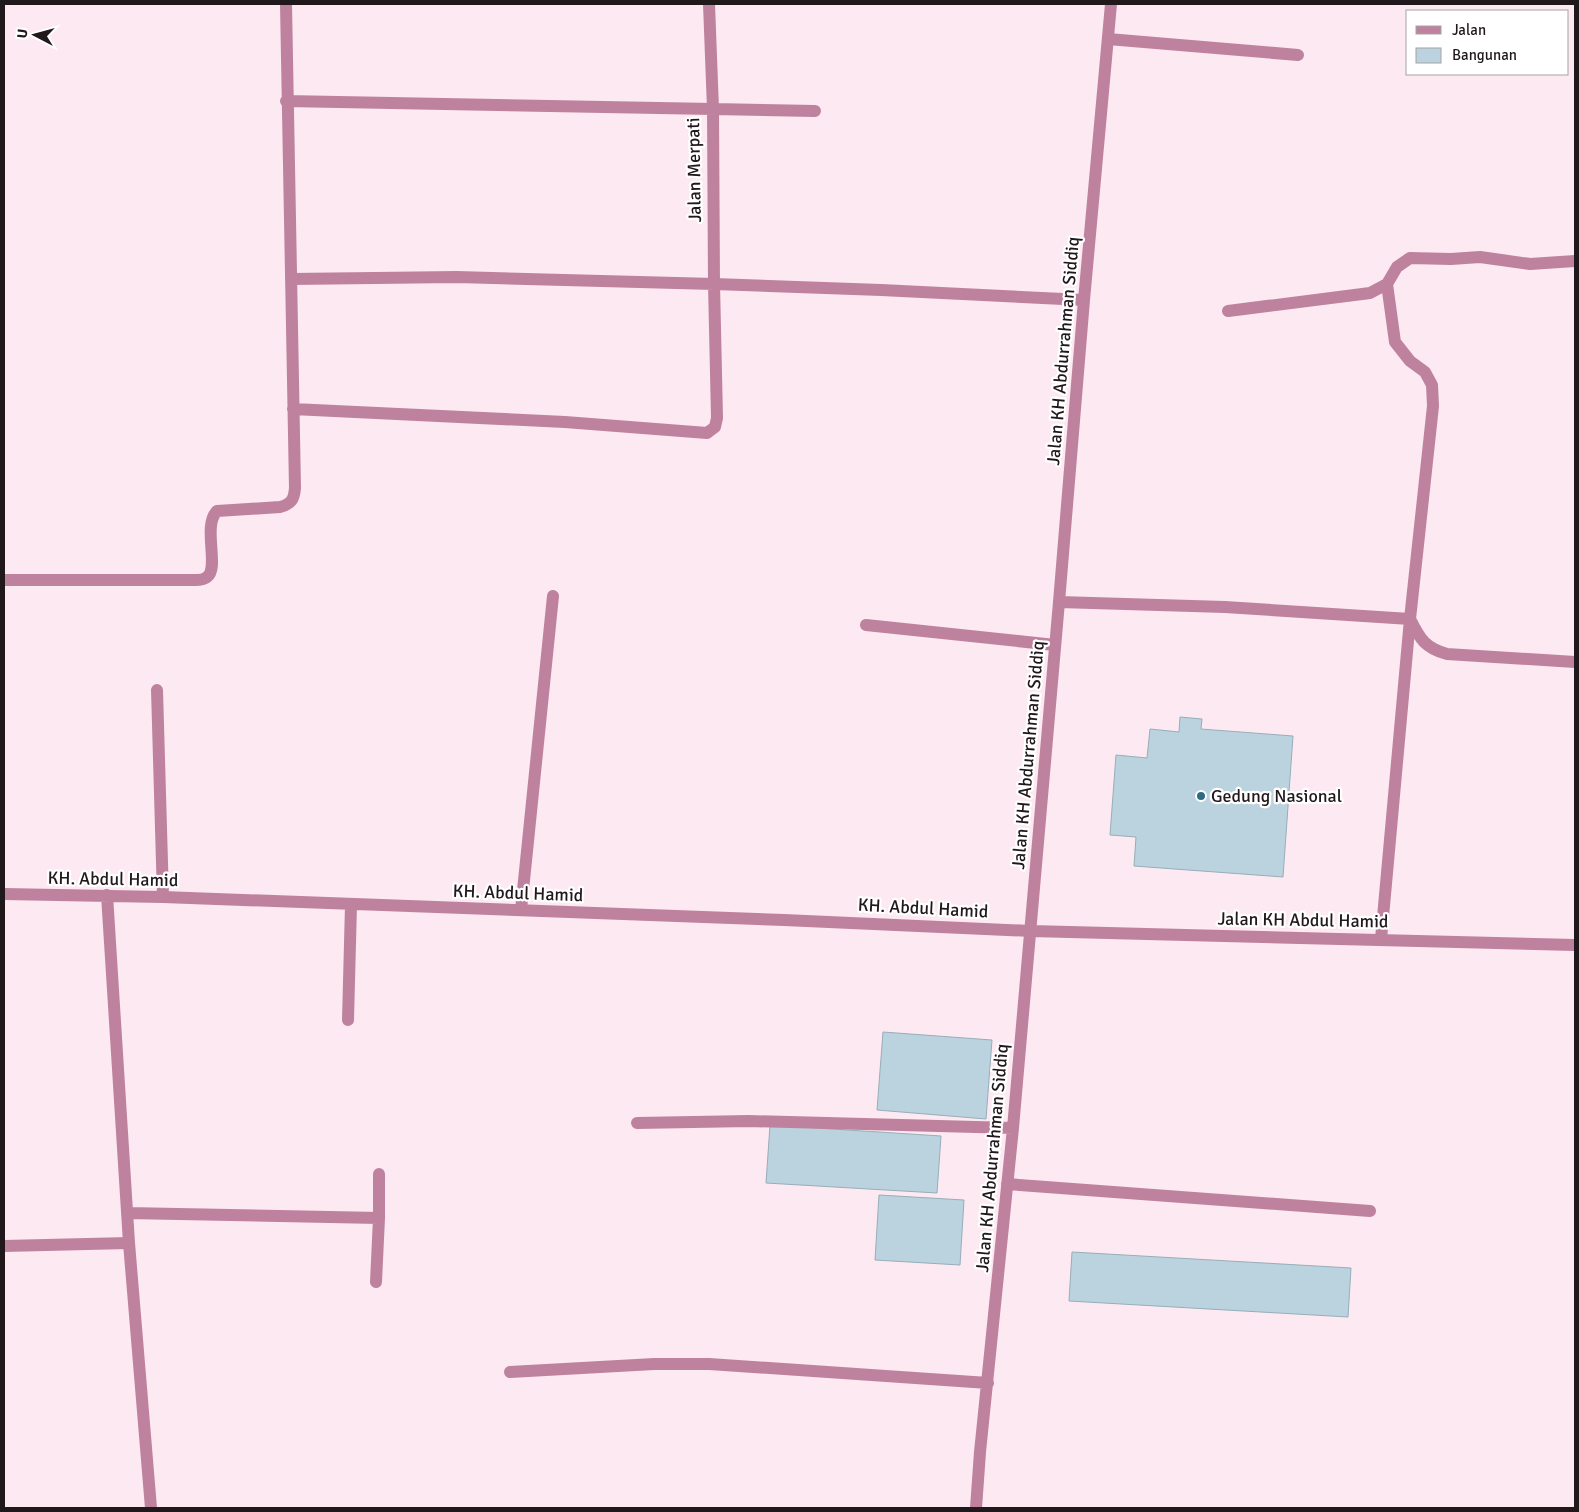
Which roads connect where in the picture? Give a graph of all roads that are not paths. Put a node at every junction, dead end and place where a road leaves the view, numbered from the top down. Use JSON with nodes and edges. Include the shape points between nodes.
{"nodes":[{"id":1,"x":286,"y":4,"type":"edge"},
{"id":2,"x":709,"y":4,"type":"edge"},
{"id":3,"x":1111,"y":4,"type":"edge"},
{"id":4,"x":1108,"y":39,"type":"junction"},
{"id":5,"x":1298,"y":55,"type":"dead end"},
{"id":6,"x":286,"y":102,"type":"junction"},
{"id":7,"x":713,"y":109,"type":"junction"},
{"id":8,"x":815,"y":110,"type":"dead end"},
{"id":9,"x":1575,"y":261,"type":"edge"},
{"id":10,"x":290,"y":279,"type":"junction"},
{"id":11,"x":714,"y":284,"type":"junction"},
{"id":12,"x":1386,"y":284,"type":"junction"},
{"id":13,"x":1084,"y":300,"type":"junction"},
{"id":14,"x":1228,"y":311,"type":"dead end"},
{"id":15,"x":293,"y":409,"type":"junction"},
{"id":16,"x":4,"y":580,"type":"edge"},
{"id":17,"x":552,"y":596,"type":"dead end"},
{"id":18,"x":1059,"y":602,"type":"junction"},
{"id":19,"x":1410,"y":619,"type":"junction"},
{"id":20,"x":866,"y":625,"type":"dead end"},
{"id":21,"x":1055,"y":645,"type":"junction"},
{"id":22,"x":1575,"y":662,"type":"edge"},
{"id":23,"x":157,"y":690,"type":"dead end"},
{"id":24,"x":4,"y":894,"type":"edge"},
{"id":25,"x":107,"y":895,"type":"junction"},
{"id":26,"x":163,"y":897,"type":"junction"},
{"id":27,"x":351,"y":905,"type":"junction"},
{"id":28,"x":521,"y":910,"type":"junction"},
{"id":29,"x":1031,"y":931,"type":"junction"},
{"id":30,"x":1381,"y":939,"type":"junction"},
{"id":31,"x":1575,"y":946,"type":"edge"},
{"id":32,"x":348,"y":1020,"type":"dead end"},
{"id":33,"x":638,"y":1123,"type":"dead end"},
{"id":34,"x":1013,"y":1128,"type":"junction"},
{"id":35,"x":379,"y":1174,"type":"dead end"},
{"id":36,"x":1007,"y":1184,"type":"junction"},
{"id":37,"x":1370,"y":1211,"type":"dead end"},
{"id":38,"x":127,"y":1213,"type":"junction"},
{"id":39,"x":379,"y":1218,"type":"junction"},
{"id":40,"x":129,"y":1243,"type":"junction"},
{"id":41,"x":4,"y":1246,"type":"edge"},
{"id":42,"x":376,"y":1282,"type":"dead end"},
{"id":43,"x":510,"y":1372,"type":"dead end"},
{"id":44,"x":988,"y":1383,"type":"junction"},
{"id":45,"x":151,"y":1508,"type":"edge"},
{"id":46,"x":976,"y":1508,"type":"edge"}],
"edges":[{"from":1,"to":6,"type":"street"},
{"from":2,"to":7,"type":"street"},
{"from":3,"to":4,"type":"street","name":"Jalan KH Abdurrahman Siddiq"},
{"from":4,"to":5,"type":"street"},
{"from":4,"to":13,"type":"street","name":"Jalan KH Abdurrahman Siddiq"},
{"from":6,"to":7,"type":"street","name":"Jalan Merpati"},
{"from":6,"to":10,"type":"street"},
{"from":7,"to":8,"type":"street"},
{"from":7,"to":11,"type":"street","name":"Jalan Merpati"},
{"from":9,"to":12,"type":"street","via":[[1530,264],[1480,257],[1410,258],[1398,267]]},
{"from":10,"to":11,"type":"street","via":[[457,277]]},
{"from":10,"to":15,"type":"street"},
{"from":11,"to":13,"type":"street"},
{"from":11,"to":15,"type":"street","name":"Jalan Merpati","via":[[717,418],[715,427],[707,432]]},
{"from":12,"to":14,"type":"street","via":[[1370,293]]},
{"from":12,"to":19,"type":"street","via":[[1395,342],[1410,361],[1425,372],[1432,385]]},
{"from":13,"to":18,"type":"street","name":"Jalan KH Abdurrahman Siddiq"},
{"from":15,"to":16,"type":"street","via":[[295,488],[292,501],[280,507],[216,511],[211,523],[212,569],[208,576],[195,580]]},
{"from":17,"to":28,"type":"street"},
{"from":18,"to":19,"type":"street"},
{"from":18,"to":21,"type":"street","name":"Jalan KH Abdurrahman Siddiq"},
{"from":19,"to":22,"type":"street","via":[[1424,643],[1447,654]]},
{"from":19,"to":30,"type":"street"},
{"from":20,"to":21,"type":"street"},
{"from":21,"to":29,"type":"street","name":"Jalan KH Abdurrahman Siddiq"},
{"from":23,"to":26,"type":"street"},
{"from":24,"to":25,"type":"street","name":"KH. Abdul Hamid"},
{"from":25,"to":26,"type":"street","name":"KH. Abdul Hamid"},
{"from":25,"to":38,"type":"street"},
{"from":26,"to":27,"type":"street","name":"KH. Abdul Hamid"},
{"from":27,"to":28,"type":"street","name":"KH. Abdul Hamid"},
{"from":27,"to":32,"type":"street"},
{"from":28,"to":29,"type":"street","name":"KH. Abdul Hamid"},
{"from":29,"to":30,"type":"street","name":"Jalan KH Abdul Hamid"},
{"from":29,"to":34,"type":"street","name":"Jalan KH Abdurrahman Siddiq"},
{"from":30,"to":31,"type":"street","name":"Jalan KH Abdul Hamid"},
{"from":33,"to":34,"type":"street","via":[[749,1121]]},
{"from":34,"to":36,"type":"street","name":"Jalan KH Abdurrahman Siddiq"},
{"from":35,"to":39,"type":"street"},
{"from":36,"to":37,"type":"street"},
{"from":36,"to":44,"type":"street","name":"Jalan KH Abdurrahman Siddiq"},
{"from":38,"to":39,"type":"street"},
{"from":38,"to":40,"type":"street"},
{"from":39,"to":42,"type":"street"},
{"from":40,"to":41,"type":"street"},
{"from":40,"to":45,"type":"street"},
{"from":43,"to":44,"type":"street","via":[[709,1364]]},
{"from":44,"to":46,"type":"street","name":"Jalan KH Abdurrahman Siddiq"}]}
